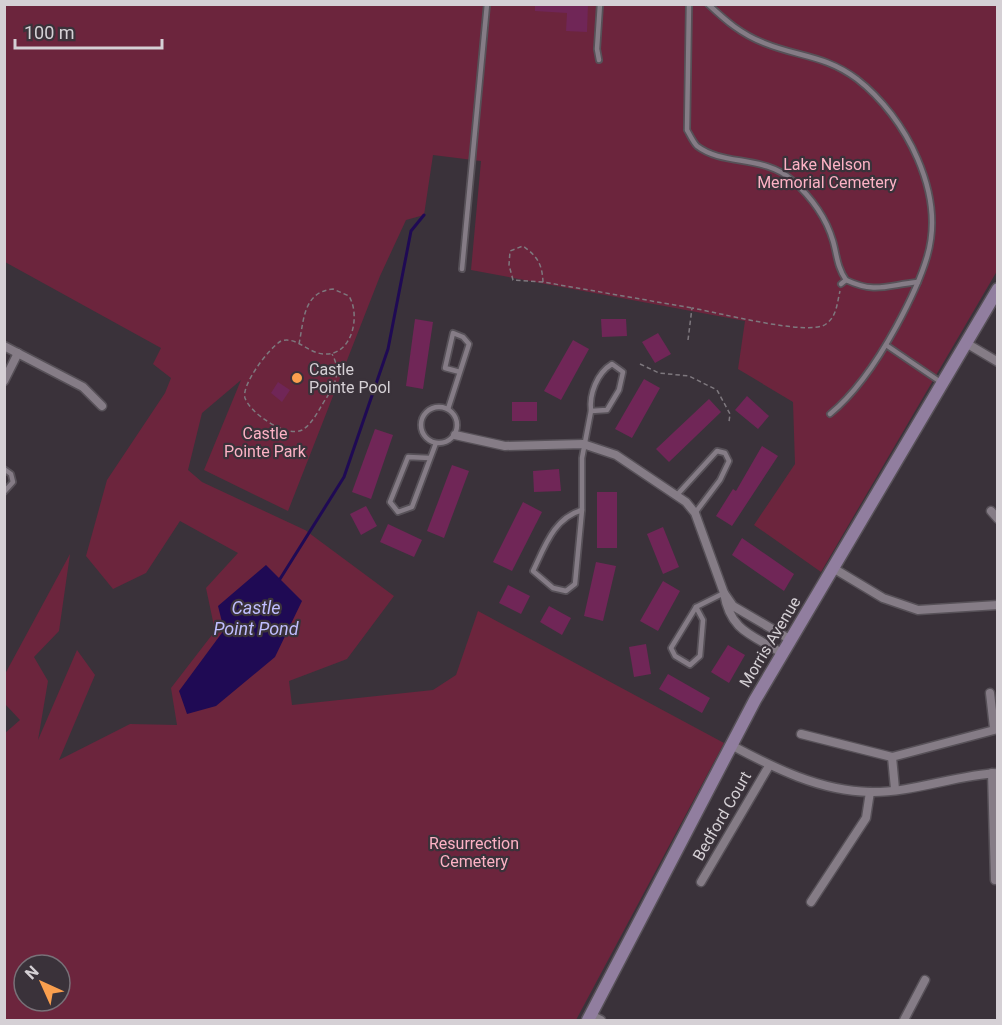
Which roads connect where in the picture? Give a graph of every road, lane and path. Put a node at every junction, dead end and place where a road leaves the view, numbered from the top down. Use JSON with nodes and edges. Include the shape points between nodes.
{"nodes":[{"id":1,"x":487,"y":4,"type":"edge"},
{"id":2,"x":600,"y":4,"type":"edge"},
{"id":3,"x":689,"y":4,"type":"edge"},
{"id":4,"x":708,"y":4,"type":"edge"},
{"id":5,"x":599,"y":60,"type":"dead end"},
{"id":6,"x":462,"y":269,"type":"dead end"},
{"id":7,"x":846,"y":279,"type":"junction"},
{"id":8,"x":543,"y":282,"type":"junction"},
{"id":9,"x":918,"y":282,"type":"junction"},
{"id":10,"x":841,"y":284,"type":"joint"},
{"id":11,"x":998,"y":289,"type":"edge"},
{"id":12,"x":692,"y":308,"type":"junction"},
{"id":13,"x":688,"y":340,"type":"dead end"},
{"id":14,"x":966,"y":343,"type":"junction"},
{"id":15,"x":299,"y":344,"type":"junction"},
{"id":16,"x":886,"y":345,"type":"junction"},
{"id":17,"x":4,"y":346,"type":"edge"},
{"id":18,"x":18,"y":353,"type":"junction"},
{"id":19,"x":332,"y":354,"type":"junction"},
{"id":20,"x":998,"y":362,"type":"edge"},
{"id":21,"x":640,"y":364,"type":"dead end"},
{"id":22,"x":460,"y":372,"type":"junction"},
{"id":23,"x":4,"y":381,"type":"edge"},
{"id":24,"x":942,"y":383,"type":"junction"},
{"id":25,"x":102,"y":406,"type":"dead end"},
{"id":26,"x":448,"y":409,"type":"junction"},
{"id":27,"x":591,"y":411,"type":"junction"},
{"id":28,"x":830,"y":414,"type":"dead end"},
{"id":29,"x":729,"y":422,"type":"dead end"},
{"id":30,"x":455,"y":435,"type":"junction"},
{"id":31,"x":436,"y":443,"type":"junction"},
{"id":32,"x":584,"y":444,"type":"junction"},
{"id":33,"x":430,"y":458,"type":"junction"},
{"id":34,"x":4,"y":469,"type":"edge"},
{"id":35,"x":4,"y":492,"type":"edge"},
{"id":36,"x":676,"y":496,"type":"junction"},
{"id":37,"x":582,"y":510,"type":"junction"},
{"id":38,"x":991,"y":511,"type":"dead end"},
{"id":39,"x":695,"y":513,"type":"junction"},
{"id":40,"x":998,"y":519,"type":"edge"},
{"id":41,"x":833,"y":568,"type":"junction"},
{"id":42,"x":724,"y":593,"type":"junction"},
{"id":43,"x":998,"y":605,"type":"edge"},
{"id":44,"x":696,"y":608,"type":"junction"},
{"id":45,"x":790,"y":640,"type":"junction"},
{"id":46,"x":782,"y":654,"type":"junction"},
{"id":47,"x":990,"y":693,"type":"dead end"},
{"id":48,"x":996,"y":729,"type":"edge"},
{"id":49,"x":801,"y":734,"type":"dead end"},
{"id":50,"x":731,"y":745,"type":"junction"},
{"id":51,"x":892,"y":757,"type":"junction"},
{"id":52,"x":769,"y":766,"type":"junction"},
{"id":53,"x":995,"y":773,"type":"edge"},
{"id":54,"x":895,"y":789,"type":"junction"},
{"id":55,"x":870,"y":792,"type":"junction"},
{"id":56,"x":995,"y":880,"type":"dead end"},
{"id":57,"x":701,"y":882,"type":"dead end"},
{"id":58,"x":811,"y":902,"type":"dead end"},
{"id":59,"x":925,"y":980,"type":"dead end"},
{"id":60,"x":593,"y":1019,"type":"edge"},
{"id":61,"x":904,"y":1020,"type":"edge"}],
"edges":[{"from":1,"to":6,"type":"lane"},
{"from":2,"to":5,"type":"lane"},
{"from":3,"to":7,"type":"lane","via":[[687,130],[696,145],[720,156],[756,161],[789,178],[814,202],[832,238],[839,270]]},
{"from":4,"to":9,"type":"lane","via":[[736,30],[765,44],[831,62],[858,80],[889,111],[911,146],[931,213],[928,255]]},
{"from":7,"to":9,"type":"lane","via":[[863,288]]},
{"from":7,"to":10,"type":"lane"},
{"from":8,"to":8,"type":"path","via":[[542,266],[535,255],[523,246],[510,251],[513,280]]},
{"from":8,"to":12,"type":"path"},
{"from":9,"to":16,"type":"lane"},
{"from":10,"to":12,"type":"path","via":[[835,316],[824,326],[798,329]]},
{"from":11,"to":14,"type":"street","name":"Morris Avenue"},
{"from":12,"to":13,"type":"path"},
{"from":14,"to":20,"type":"street"},
{"from":14,"to":24,"type":"street","name":"Morris Avenue"},
{"from":15,"to":19,"type":"path","via":[[312,353]]},
{"from":15,"to":19,"type":"path","via":[[310,299],[327,289],[338,290],[349,296],[355,311],[350,336]]},
{"from":15,"to":19,"type":"path","via":[[288,339],[277,343],[244,391],[252,408],[286,432],[296,432],[309,424],[331,391],[337,370]]},
{"from":16,"to":24,"type":"lane"},
{"from":16,"to":28,"type":"lane"},
{"from":17,"to":18,"type":"street"},
{"from":18,"to":23,"type":"street"},
{"from":18,"to":25,"type":"street","via":[[83,387]]},
{"from":21,"to":29,"type":"path","via":[[659,373],[689,376],[717,390],[730,414]]},
{"from":22,"to":22,"type":"lane","via":[[469,344],[453,333],[445,368]]},
{"from":22,"to":26,"type":"lane"},
{"from":24,"to":41,"type":"street","name":"Morris Avenue"},
{"from":26,"to":30,"type":"lane","via":[[456,418]]},
{"from":26,"to":31,"type":"lane","via":[[430,410],[422,419],[422,432]]},
{"from":27,"to":27,"type":"lane","via":[[590,398],[612,364],[624,378],[607,410]]},
{"from":27,"to":32,"type":"lane"},
{"from":30,"to":31,"type":"lane","via":[[447,442]]},
{"from":30,"to":32,"type":"street","via":[[497,445]]},
{"from":31,"to":33,"type":"lane"},
{"from":32,"to":36,"type":"street","via":[[616,455]]},
{"from":32,"to":37,"type":"lane"},
{"from":33,"to":33,"type":"lane","via":[[412,507],[398,512],[390,502],[408,458]]},
{"from":34,"to":35,"type":"lane","via":[[13,482]]},
{"from":36,"to":39,"type":"street"},
{"from":36,"to":39,"type":"lane","via":[[717,451],[725,453],[729,461],[720,480]]},
{"from":37,"to":37,"type":"lane","via":[[568,514],[550,534],[533,571],[553,588],[566,591],[575,584]]},
{"from":38,"to":40,"type":"street"},
{"from":39,"to":42,"type":"street"},
{"from":41,"to":43,"type":"street","via":[[883,598],[918,610]]},
{"from":41,"to":45,"type":"street","name":"Morris Avenue"},
{"from":42,"to":44,"type":"lane"},
{"from":42,"to":45,"type":"street","via":[[733,606]]},
{"from":42,"to":46,"type":"street","via":[[732,621]]},
{"from":44,"to":44,"type":"lane","via":[[671,648],[675,656],[690,666],[700,656],[703,620]]},
{"from":45,"to":46,"type":"street","name":"Morris Avenue"},
{"from":46,"to":50,"type":"street","name":"Morris Avenue"},
{"from":47,"to":48,"type":"street"},
{"from":48,"to":51,"type":"street"},
{"from":49,"to":51,"type":"street"},
{"from":50,"to":52,"type":"street"},
{"from":50,"to":60,"type":"street","name":"Morris Avenue"},
{"from":51,"to":54,"type":"street"},
{"from":52,"to":55,"type":"street","via":[[828,786]]},
{"from":52,"to":57,"type":"street","name":"Bedford Court"},
{"from":53,"to":54,"type":"street"},
{"from":53,"to":56,"type":"street"},
{"from":54,"to":55,"type":"street"},
{"from":55,"to":58,"type":"street","via":[[866,818]]},
{"from":59,"to":61,"type":"street"}]}
